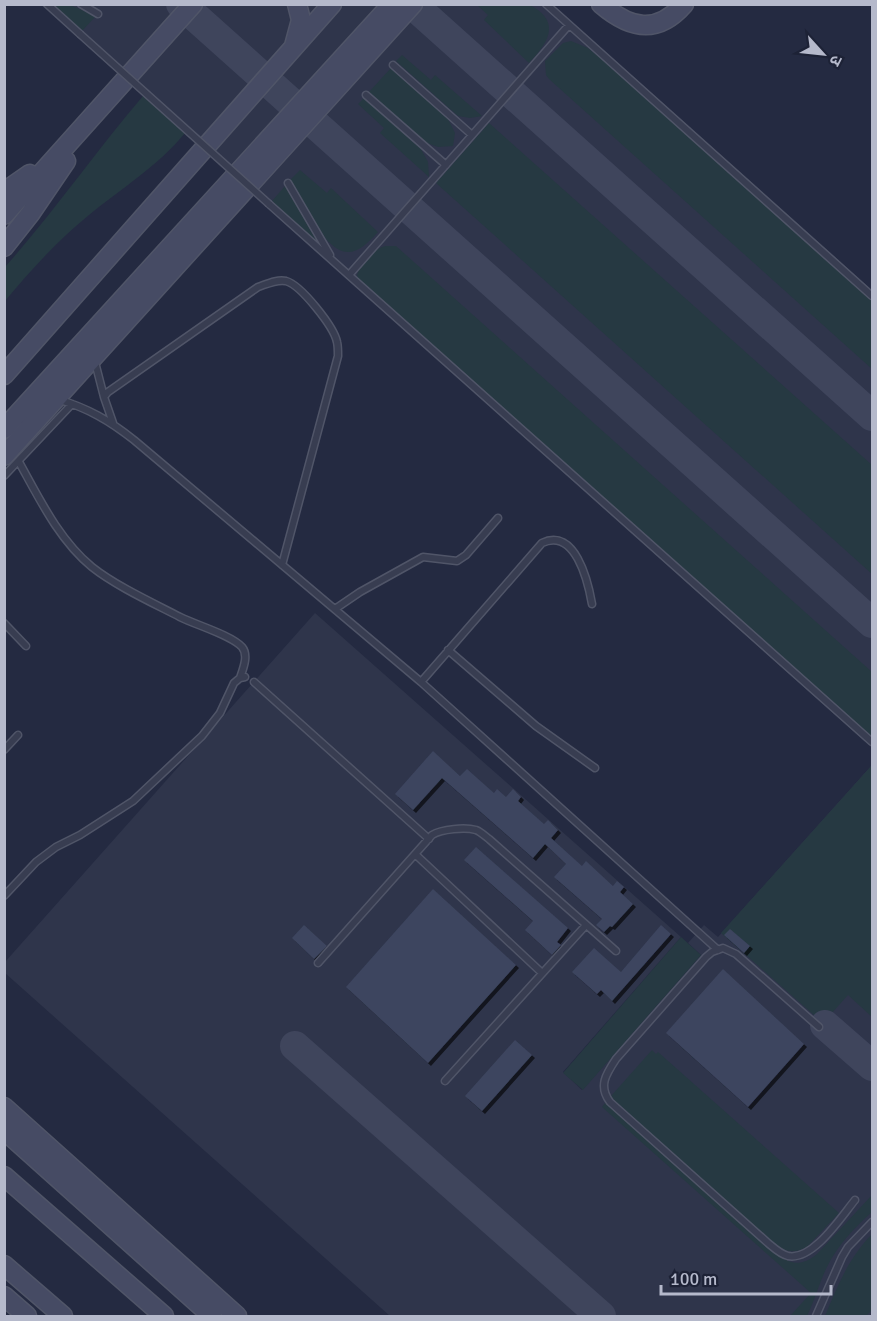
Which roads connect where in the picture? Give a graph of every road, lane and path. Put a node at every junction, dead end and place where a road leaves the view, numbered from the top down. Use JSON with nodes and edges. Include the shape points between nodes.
{"nodes":[{"id":1,"x":47,"y":4,"type":"edge"},
{"id":2,"x":81,"y":4,"type":"edge"},
{"id":3,"x":193,"y":4,"type":"edge"},
{"id":4,"x":297,"y":4,"type":"edge"},
{"id":5,"x":332,"y":4,"type":"edge"},
{"id":6,"x":392,"y":4,"type":"edge"},
{"id":7,"x":413,"y":4,"type":"edge"},
{"id":8,"x":538,"y":4,"type":"edge"},
{"id":9,"x":546,"y":4,"type":"edge"},
{"id":10,"x":602,"y":4,"type":"edge"},
{"id":11,"x":684,"y":4,"type":"edge"},
{"id":12,"x":554,"y":11,"type":"junction"},
{"id":13,"x":98,"y":14,"type":"dead end"},
{"id":14,"x":569,"y":25,"type":"junction"},
{"id":15,"x":292,"y":52,"type":"junction"},
{"id":16,"x":393,"y":64,"type":"dead end"},
{"id":17,"x":366,"y":95,"type":"dead end"},
{"id":18,"x":92,"y":118,"type":"junction"},
{"id":19,"x":472,"y":135,"type":"junction"},
{"id":20,"x":446,"y":165,"type":"junction"},
{"id":21,"x":288,"y":183,"type":"dead end"},
{"id":22,"x":4,"y":192,"type":"edge"},
{"id":23,"x":4,"y":215,"type":"edge"},
{"id":24,"x":4,"y":247,"type":"edge"},
{"id":25,"x":333,"y":261,"type":"junction"},
{"id":26,"x":349,"y":275,"type":"junction"},
{"id":27,"x":873,"y":296,"type":"edge"},
{"id":28,"x":94,"y":358,"type":"junction"},
{"id":29,"x":4,"y":375,"type":"edge"},
{"id":30,"x":104,"y":397,"type":"junction"},
{"id":31,"x":65,"y":401,"type":"junction"},
{"id":32,"x":114,"y":424,"type":"junction"},
{"id":33,"x":4,"y":429,"type":"edge"},
{"id":34,"x":12,"y":459,"type":"edge"},
{"id":35,"x":4,"y":476,"type":"edge"},
{"id":36,"x":498,"y":519,"type":"dead end"},
{"id":37,"x":282,"y":565,"type":"junction"},
{"id":38,"x":592,"y":604,"type":"dead end"},
{"id":39,"x":335,"y":609,"type":"junction"},
{"id":40,"x":4,"y":623,"type":"edge"},
{"id":41,"x":26,"y":646,"type":"dead end"},
{"id":42,"x":448,"y":650,"type":"junction"},
{"id":43,"x":254,"y":682,"type":"dead end"},
{"id":44,"x":421,"y":682,"type":"junction"},
{"id":45,"x":18,"y":735,"type":"dead end"},
{"id":46,"x":873,"y":742,"type":"edge"},
{"id":47,"x":4,"y":750,"type":"edge"},
{"id":48,"x":595,"y":768,"type":"dead end"},
{"id":49,"x":429,"y":839,"type":"junction"},
{"id":50,"x":415,"y":854,"type":"junction"},
{"id":51,"x":4,"y":896,"type":"edge"},
{"id":52,"x":586,"y":925,"type":"junction"},
{"id":53,"x":718,"y":950,"type":"junction"},
{"id":54,"x":616,"y":951,"type":"dead end"},
{"id":55,"x":318,"y":963,"type":"dead end"},
{"id":56,"x":542,"y":973,"type":"junction"},
{"id":57,"x":819,"y":1027,"type":"dead end"},
{"id":58,"x":445,"y":1081,"type":"dead end"},
{"id":59,"x":4,"y":1107,"type":"edge"},
{"id":60,"x":4,"y":1130,"type":"edge"},
{"id":61,"x":4,"y":1176,"type":"edge"},
{"id":62,"x":855,"y":1200,"type":"dead end"},
{"id":63,"x":873,"y":1222,"type":"edge"},
{"id":64,"x":4,"y":1265,"type":"edge"},
{"id":65,"x":4,"y":1296,"type":"edge"},
{"id":66,"x":27,"y":1317,"type":"edge"},
{"id":67,"x":63,"y":1317,"type":"edge"},
{"id":68,"x":164,"y":1317,"type":"edge"},
{"id":69,"x":212,"y":1317,"type":"edge"},
{"id":70,"x":237,"y":1317,"type":"edge"},
{"id":71,"x":816,"y":1317,"type":"edge"}],
"edges":[{"from":1,"to":25,"type":"lane","bridge":true},
{"from":2,"to":13,"type":"lane"},
{"from":3,"to":18,"type":"street"},
{"from":4,"to":15,"type":"street","via":[[301,20]]},
{"from":5,"to":15,"type":"street"},
{"from":6,"to":33,"type":"street"},
{"from":7,"to":28,"type":"street"},
{"from":8,"to":12,"type":"lane"},
{"from":9,"to":12,"type":"lane"},
{"from":10,"to":11,"type":"street","via":[[617,18],[644,25],[671,18]]},
{"from":12,"to":14,"type":"lane"},
{"from":14,"to":19,"type":"lane"},
{"from":14,"to":27,"type":"lane"},
{"from":15,"to":29,"type":"street"},
{"from":16,"to":19,"type":"lane"},
{"from":17,"to":20,"type":"lane"},
{"from":18,"to":22,"type":"street"},
{"from":18,"to":23,"type":"street"},
{"from":18,"to":24,"type":"street"},
{"from":19,"to":20,"type":"lane"},
{"from":20,"to":26,"type":"lane"},
{"from":21,"to":25,"type":"lane"},
{"from":25,"to":26,"type":"lane"},
{"from":26,"to":46,"type":"lane"},
{"from":28,"to":30,"type":"lane"},
{"from":28,"to":31,"type":"street"},
{"from":30,"to":32,"type":"lane"},
{"from":30,"to":37,"type":"lane","via":[[258,287],[285,280],[304,293],[332,329],[338,356]]},
{"from":31,"to":32,"type":"lane"},
{"from":31,"to":34,"type":"street"},
{"from":32,"to":37,"type":"lane"},
{"from":34,"to":35,"type":"lane"},
{"from":34,"to":51,"type":"lane","via":[[55,523],[93,568],[183,619],[235,642],[246,655],[243,678],[234,683],[220,713],[202,736],[176,762],[133,801],[36,862]]},
{"from":36,"to":39,"type":"lane","via":[[458,561],[423,556]]},
{"from":37,"to":39,"type":"lane"},
{"from":38,"to":42,"type":"lane","via":[[584,569],[567,546],[550,539],[542,543]]},
{"from":39,"to":44,"type":"lane"},
{"from":40,"to":41,"type":"lane"},
{"from":42,"to":44,"type":"lane"},
{"from":42,"to":48,"type":"lane","via":[[536,726]]},
{"from":43,"to":49,"type":"lane"},
{"from":44,"to":53,"type":"lane"},
{"from":45,"to":47,"type":"lane"},
{"from":49,"to":50,"type":"lane"},
{"from":49,"to":52,"type":"lane","via":[[443,831],[482,833]]},
{"from":50,"to":55,"type":"lane"},
{"from":50,"to":56,"type":"lane"},
{"from":52,"to":54,"type":"lane"},
{"from":52,"to":56,"type":"lane"},
{"from":53,"to":57,"type":"lane","via":[[723,948],[736,954]]},
{"from":53,"to":62,"type":"lane","via":[[706,957],[610,1067],[603,1085],[606,1097],[782,1254],[798,1256],[813,1249]]},
{"from":56,"to":58,"type":"lane"},
{"from":59,"to":70,"type":"street"},
{"from":60,"to":69,"type":"street"},
{"from":61,"to":68,"type":"street"},
{"from":63,"to":71,"type":"lane","via":[[842,1257]]},
{"from":64,"to":67,"type":"street"},
{"from":65,"to":66,"type":"street"}]}
